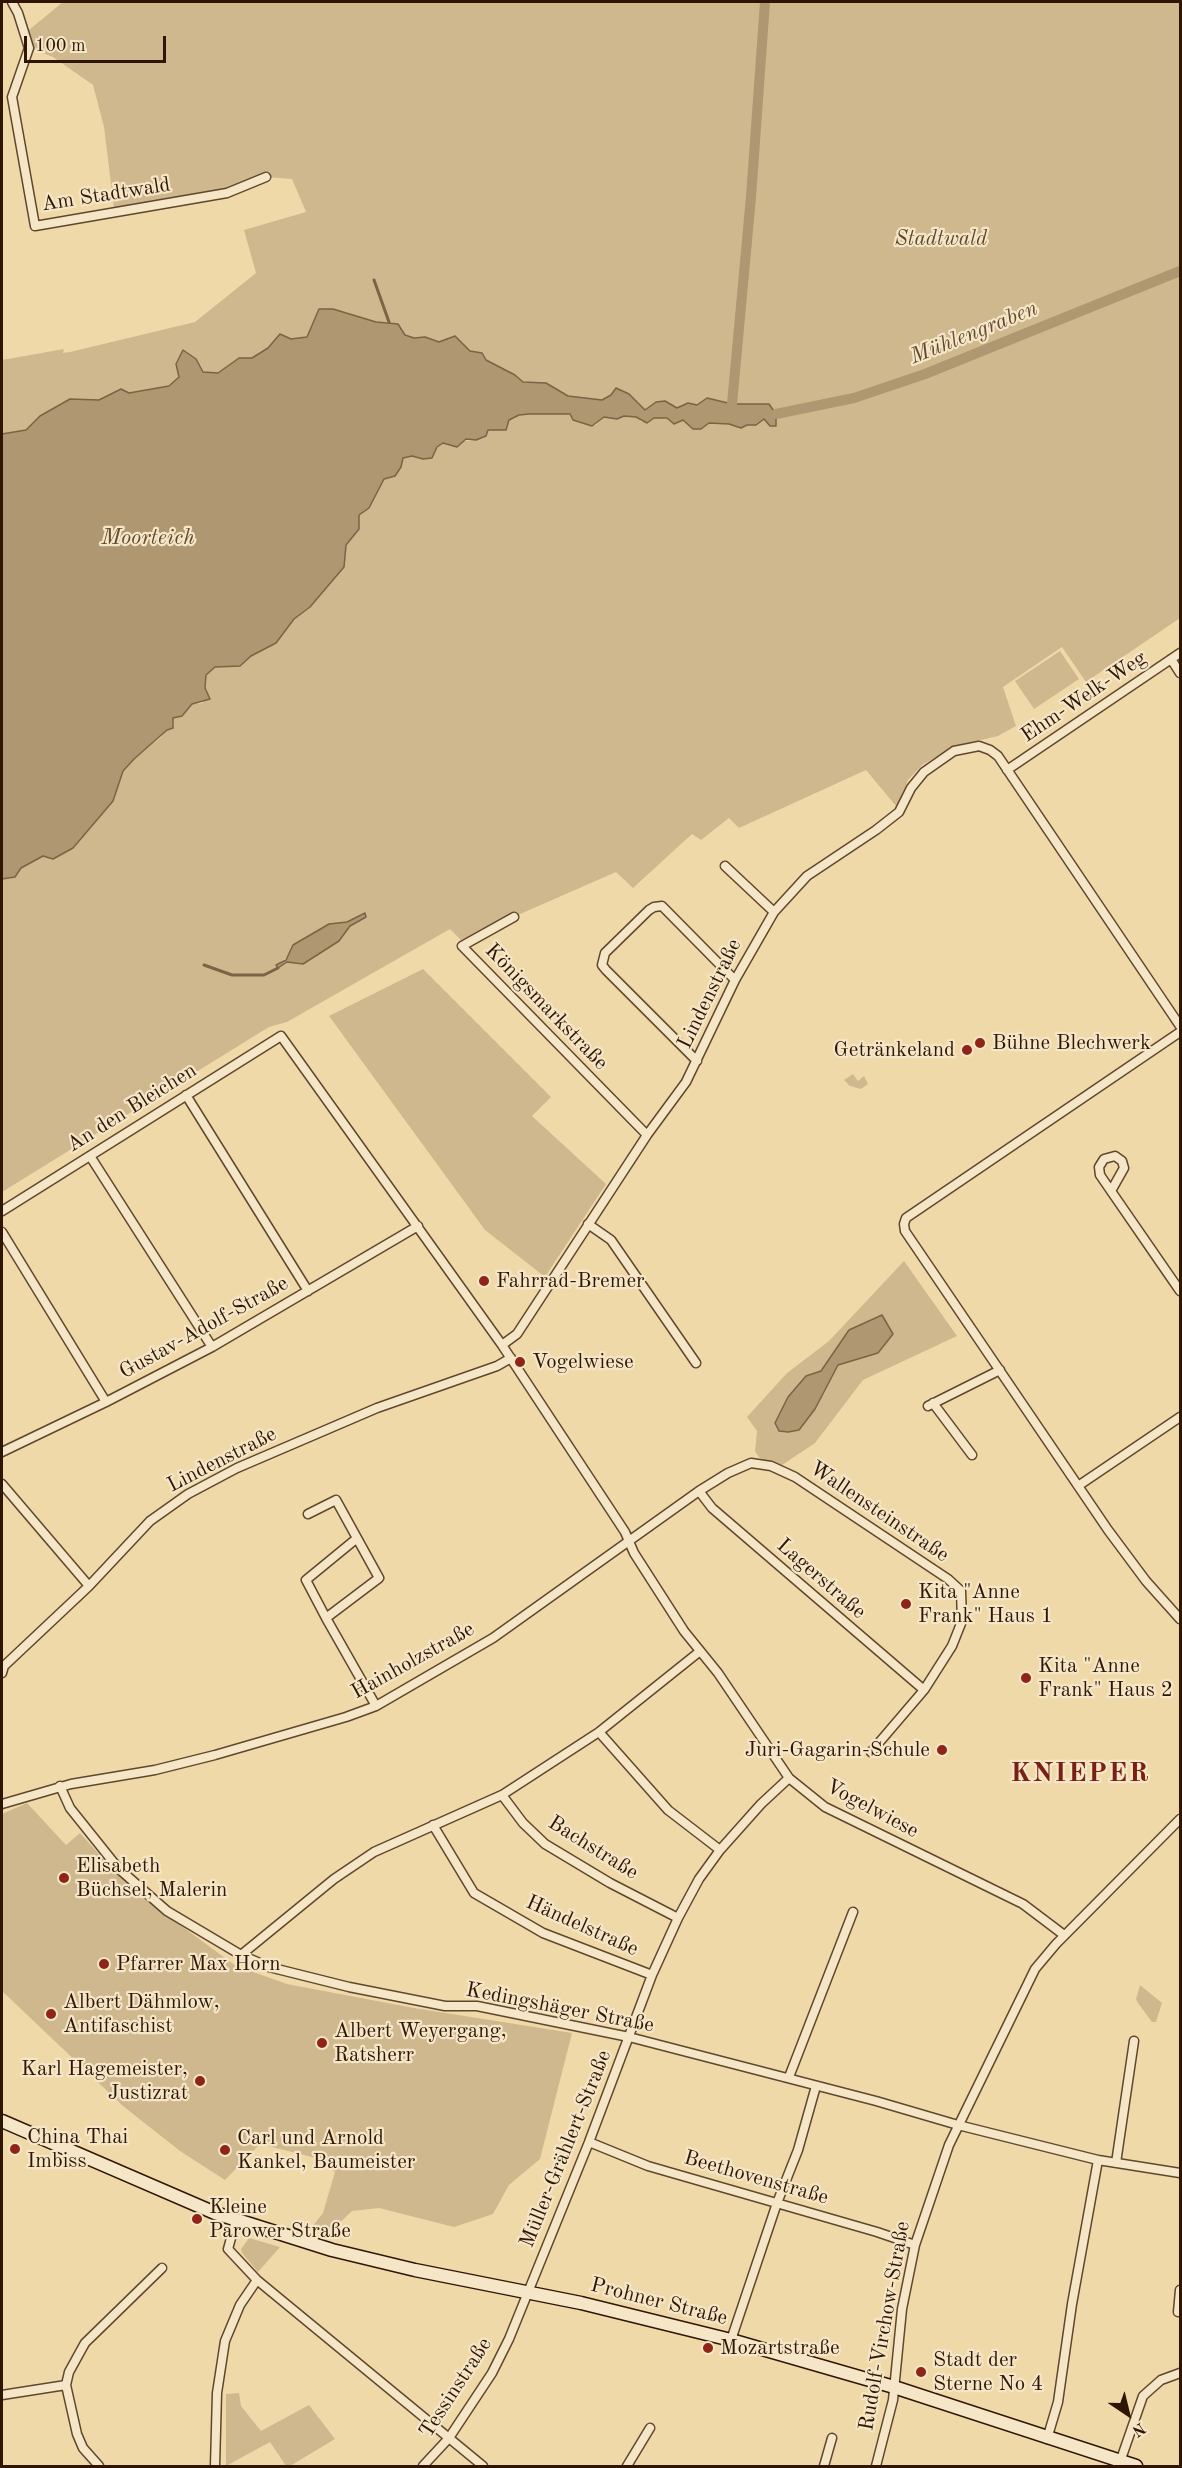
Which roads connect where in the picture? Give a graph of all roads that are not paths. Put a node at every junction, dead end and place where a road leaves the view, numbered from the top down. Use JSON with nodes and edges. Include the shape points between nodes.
{"nodes":[{"id":1,"x":12,"y":2,"type":"edge"},
{"id":2,"x":266,"y":177,"type":"dead end"},
{"id":3,"x":1180,"y":653,"type":"edge"},
{"id":4,"x":1171,"y":659,"type":"junction"},
{"id":5,"x":1180,"y":673,"type":"edge"},
{"id":6,"x":1007,"y":770,"type":"junction"},
{"id":7,"x":725,"y":866,"type":"dead end"},
{"id":8,"x":774,"y":912,"type":"junction"},
{"id":9,"x":514,"y":917,"type":"dead end"},
{"id":10,"x":735,"y":980,"type":"junction"},
{"id":11,"x":1180,"y":1026,"type":"edge"},
{"id":12,"x":1180,"y":1032,"type":"edge"},
{"id":13,"x":281,"y":1036,"type":"joint"},
{"id":14,"x":697,"y":1061,"type":"junction"},
{"id":15,"x":186,"y":1095,"type":"junction"},
{"id":16,"x":647,"y":1136,"type":"junction"},
{"id":17,"x":90,"y":1156,"type":"junction"},
{"id":18,"x":1111,"y":1191,"type":"dead end"},
{"id":19,"x":2,"y":1211,"type":"edge"},
{"id":20,"x":588,"y":1224,"type":"junction"},
{"id":21,"x":418,"y":1226,"type":"junction"},
{"id":22,"x":2,"y":1232,"type":"edge"},
{"id":23,"x":308,"y":1291,"type":"junction"},
{"id":24,"x":1180,"y":1291,"type":"edge"},
{"id":25,"x":502,"y":1345,"type":"junction"},
{"id":26,"x":212,"y":1347,"type":"junction"},
{"id":27,"x":511,"y":1358,"type":"junction"},
{"id":28,"x":696,"y":1363,"type":"dead end"},
{"id":29,"x":1000,"y":1371,"type":"junction"},
{"id":30,"x":106,"y":1402,"type":"junction"},
{"id":31,"x":1180,"y":1417,"type":"edge"},
{"id":32,"x":2,"y":1452,"type":"edge"},
{"id":33,"x":972,"y":1455,"type":"dead end"},
{"id":34,"x":2,"y":1484,"type":"edge"},
{"id":35,"x":1078,"y":1486,"type":"junction"},
{"id":36,"x":699,"y":1491,"type":"junction"},
{"id":37,"x":308,"y":1514,"type":"dead end"},
{"id":38,"x":356,"y":1539,"type":"junction"},
{"id":39,"x":630,"y":1541,"type":"junction"},
{"id":40,"x":89,"y":1586,"type":"junction"},
{"id":41,"x":326,"y":1618,"type":"junction"},
{"id":42,"x":1180,"y":1619,"type":"edge"},
{"id":43,"x":699,"y":1653,"type":"junction"},
{"id":44,"x":2,"y":1673,"type":"edge"},
{"id":45,"x":924,"y":1690,"type":"junction"},
{"id":46,"x":376,"y":1706,"type":"junction"},
{"id":47,"x":599,"y":1732,"type":"junction"},
{"id":48,"x":871,"y":1752,"type":"dead end"},
{"id":49,"x":789,"y":1778,"type":"junction"},
{"id":50,"x":60,"y":1786,"type":"junction"},
{"id":51,"x":502,"y":1795,"type":"junction"},
{"id":52,"x":2,"y":1804,"type":"edge"},
{"id":53,"x":1180,"y":1819,"type":"edge"},
{"id":54,"x":433,"y":1825,"type":"junction"},
{"id":55,"x":720,"y":1850,"type":"junction"},
{"id":56,"x":853,"y":1912,"type":"dead end"},
{"id":57,"x":678,"y":1918,"type":"junction"},
{"id":58,"x":1064,"y":1935,"type":"junction"},
{"id":59,"x":241,"y":1955,"type":"junction"},
{"id":60,"x":652,"y":1975,"type":"junction"},
{"id":61,"x":630,"y":2037,"type":"junction"},
{"id":62,"x":1134,"y":2041,"type":"dead end"},
{"id":63,"x":789,"y":2078,"type":"junction"},
{"id":64,"x":816,"y":2086,"type":"junction"},
{"id":65,"x":2,"y":2121,"type":"edge"},
{"id":66,"x":958,"y":2125,"type":"junction"},
{"id":67,"x":589,"y":2142,"type":"junction"},
{"id":68,"x":1098,"y":2160,"type":"junction"},
{"id":69,"x":1116,"y":2163,"type":"junction"},
{"id":70,"x":1180,"y":2173,"type":"edge"},
{"id":71,"x":777,"y":2203,"type":"junction"},
{"id":72,"x":236,"y":2220,"type":"junction"},
{"id":73,"x":915,"y":2245,"type":"junction"},
{"id":74,"x":162,"y":2268,"type":"dead end"},
{"id":75,"x":257,"y":2280,"type":"junction"},
{"id":76,"x":1180,"y":2290,"type":"edge"},
{"id":77,"x":527,"y":2293,"type":"junction"},
{"id":78,"x":1178,"y":2312,"type":"dead end"},
{"id":79,"x":731,"y":2340,"type":"junction"},
{"id":80,"x":1180,"y":2373,"type":"edge"},
{"id":81,"x":66,"y":2385,"type":"junction"},
{"id":82,"x":894,"y":2387,"type":"junction"},
{"id":83,"x":2,"y":2395,"type":"edge"},
{"id":84,"x":650,"y":2428,"type":"dead end"},
{"id":85,"x":449,"y":2438,"type":"junction"},
{"id":86,"x":832,"y":2438,"type":"dead end"},
{"id":87,"x":1047,"y":2439,"type":"junction"},
{"id":88,"x":1120,"y":2462,"type":"junction"},
{"id":89,"x":99,"y":2466,"type":"edge"},
{"id":90,"x":215,"y":2466,"type":"edge"},
{"id":91,"x":423,"y":2466,"type":"edge"},
{"id":92,"x":483,"y":2466,"type":"edge"},
{"id":93,"x":627,"y":2466,"type":"edge"},
{"id":94,"x":824,"y":2466,"type":"edge"},
{"id":95,"x":876,"y":2466,"type":"edge"},
{"id":96,"x":1136,"y":2466,"type":"edge"}],
"edges":[{"from":1,"to":2,"type":"street","name":"Am Stadtwald","via":[[29,48],[12,97],[35,226],[227,193]]},
{"from":3,"to":4,"type":"street","name":"Ehm-Welk-Weg"},
{"from":4,"to":5,"type":"street"},
{"from":4,"to":6,"type":"street","name":"Ehm-Welk-Weg"},
{"from":6,"to":8,"type":"street","name":"Lindenstraße","via":[[990,750],[979,746],[954,751],[924,772],[899,812],[807,876]]},
{"from":6,"to":11,"type":"street"},
{"from":7,"to":8,"type":"street"},
{"from":8,"to":10,"type":"street","name":"Lindenstraße"},
{"from":9,"to":16,"type":"street","name":"Königsmarkstraße","via":[[462,946]]},
{"from":10,"to":14,"type":"street","name":"Lindenstraße"},
{"from":10,"to":14,"type":"street","via":[[662,906],[649,910],[605,953],[602,965],[606,970]]},
{"from":12,"to":29,"type":"street","via":[[906,1218],[905,1231]]},
{"from":13,"to":15,"type":"street","name":"An den Bleichen"},
{"from":13,"to":21,"type":"street","name":"Vogelwiese"},
{"from":14,"to":16,"type":"street","name":"Lindenstraße"},
{"from":15,"to":17,"type":"street","name":"An den Bleichen"},
{"from":15,"to":23,"type":"street"},
{"from":16,"to":20,"type":"street","name":"Lindenstraße"},
{"from":17,"to":19,"type":"street","name":"An den Bleichen"},
{"from":17,"to":26,"type":"street"},
{"from":18,"to":24,"type":"street"},
{"from":20,"to":25,"type":"street","name":"Lindenstraße","via":[[517,1334]]},
{"from":20,"to":28,"type":"street","via":[[611,1240]]},
{"from":21,"to":23,"type":"street","name":"Gustav-Adolf-Straße"},
{"from":21,"to":25,"type":"street","name":"Vogelwiese"},
{"from":22,"to":30,"type":"street"},
{"from":23,"to":26,"type":"street","name":"Gustav-Adolf-Straße"},
{"from":25,"to":27,"type":"street","name":"Vogelwiese"},
{"from":26,"to":30,"type":"street","name":"Gustav-Adolf-Straße"},
{"from":27,"to":39,"type":"street","name":"Vogelwiese"},
{"from":27,"to":40,"type":"street","name":"Lindenstraße","via":[[358,1416],[237,1468],[188,1494],[150,1521]]},
{"from":29,"to":33,"type":"street","via":[[931,1405]]},
{"from":29,"to":35,"type":"street"},
{"from":30,"to":32,"type":"street","name":"Gustav-Adolf-Straße"},
{"from":31,"to":35,"type":"street"},
{"from":34,"to":40,"type":"street"},
{"from":35,"to":42,"type":"street","via":[[1128,1558]]},
{"from":36,"to":39,"type":"street","name":"Hainholzstraße"},
{"from":36,"to":45,"type":"street","name":"Lagerstraße","via":[[712,1508]]},
{"from":36,"to":45,"type":"street","name":"Wallensteinstraße","via":[[743,1466],[771,1466],[795,1477],[948,1579],[961,1591],[962,1621],[952,1646]]},
{"from":37,"to":38,"type":"street","via":[[336,1500]]},
{"from":38,"to":41,"type":"street","via":[[306,1580]]},
{"from":38,"to":41,"type":"street","via":[[379,1578]]},
{"from":39,"to":43,"type":"street","name":"Vogelwiese"},
{"from":39,"to":46,"type":"street","name":"Hainholzstraße","via":[[493,1638]]},
{"from":40,"to":44,"type":"street","name":"Lindenstraße","via":[[4,1666]]},
{"from":41,"to":46,"type":"street"},
{"from":43,"to":47,"type":"street"},
{"from":43,"to":49,"type":"street","name":"Vogelwiese","via":[[718,1673]]},
{"from":45,"to":48,"type":"street","name":"Wallensteinstraße"},
{"from":46,"to":50,"type":"street","name":"Hainholzstraße","via":[[205,1758]]},
{"from":47,"to":51,"type":"street"},
{"from":47,"to":55,"type":"street","via":[[668,1810]]},
{"from":49,"to":55,"type":"street","name":"Müller-Grählert-Straße"},
{"from":49,"to":58,"type":"street","name":"Vogelwiese","via":[[825,1807],[1023,1904]]},
{"from":50,"to":52,"type":"street","name":"Hainholzstraße"},
{"from":50,"to":59,"type":"street","name":"Kedingshäger Straße","via":[[69,1808],[118,1868],[168,1911]]},
{"from":51,"to":54,"type":"street"},
{"from":51,"to":57,"type":"street","name":"Bachstraße","via":[[545,1844]]},
{"from":53,"to":58,"type":"street"},
{"from":54,"to":59,"type":"street","via":[[366,1857]]},
{"from":54,"to":60,"type":"street","name":"Händelstraße","via":[[474,1893],[543,1933]]},
{"from":55,"to":57,"type":"street","name":"Müller-Grählert-Straße"},
{"from":56,"to":63,"type":"street"},
{"from":57,"to":60,"type":"street","name":"Müller-Grählert-Straße"},
{"from":58,"to":66,"type":"street","via":[[1035,1969]]},
{"from":59,"to":61,"type":"street","name":"Kedingshäger Straße","via":[[269,1967],[349,1987],[445,2006],[477,2006]]},
{"from":60,"to":61,"type":"street","name":"Müller-Grählert-Straße"},
{"from":61,"to":63,"type":"street","name":"Kedingshäger Straße"},
{"from":61,"to":67,"type":"street","name":"Müller-Grählert-Straße"},
{"from":62,"to":69,"type":"street"},
{"from":63,"to":64,"type":"street","name":"Kedingshäger Straße"},
{"from":64,"to":66,"type":"street","name":"Kedingshäger Straße"},
{"from":64,"to":71,"type":"street","via":[[798,2150]]},
{"from":65,"to":72,"type":"main road","name":"Prohner Straße"},
{"from":66,"to":68,"type":"street","name":"Kedingshäger Straße"},
{"from":66,"to":73,"type":"street","name":"Rudolf-Virchow-Straße"},
{"from":67,"to":71,"type":"street","name":"Beethovenstraße","via":[[648,2166]]},
{"from":67,"to":77,"type":"street","name":"Müller-Grählert-Straße"},
{"from":68,"to":69,"type":"street","name":"Kedingshäger Straße"},
{"from":68,"to":87,"type":"street","via":[[1058,2402]]},
{"from":69,"to":70,"type":"street","name":"Kedingshäger Straße"},
{"from":71,"to":73,"type":"street","name":"Beethovenstraße"},
{"from":71,"to":79,"type":"street"},
{"from":72,"to":75,"type":"street","via":[[228,2249]]},
{"from":72,"to":77,"type":"main road","name":"Prohner Straße","via":[[363,2258]]},
{"from":73,"to":82,"type":"street","name":"Rudolf-Virchow-Straße","via":[[902,2309]]},
{"from":74,"to":81,"type":"street","via":[[85,2343]]},
{"from":75,"to":85,"type":"street"},
{"from":75,"to":90,"type":"street","via":[[225,2341],[216,2393]]},
{"from":76,"to":78,"type":"street"},
{"from":77,"to":79,"type":"main road","name":"Prohner Straße"},
{"from":77,"to":85,"type":"street","name":"Tessinstraße","via":[[492,2373]]},
{"from":79,"to":82,"type":"main road","name":"Prohner Straße"},
{"from":80,"to":88,"type":"street","via":[[1161,2380],[1143,2396]]},
{"from":81,"to":83,"type":"street"},
{"from":81,"to":89,"type":"street","via":[[77,2434]]},
{"from":82,"to":87,"type":"main road","name":"Prohner Straße"},
{"from":82,"to":95,"type":"street","name":"Rudolf-Virchow-Straße"},
{"from":84,"to":93,"type":"street"},
{"from":85,"to":91,"type":"street","name":"Tessinstraße"},
{"from":85,"to":92,"type":"street"},
{"from":86,"to":94,"type":"street"},
{"from":87,"to":88,"type":"main road","name":"Prohner Straße"},
{"from":88,"to":96,"type":"main road","name":"Prohner Straße"}]}
